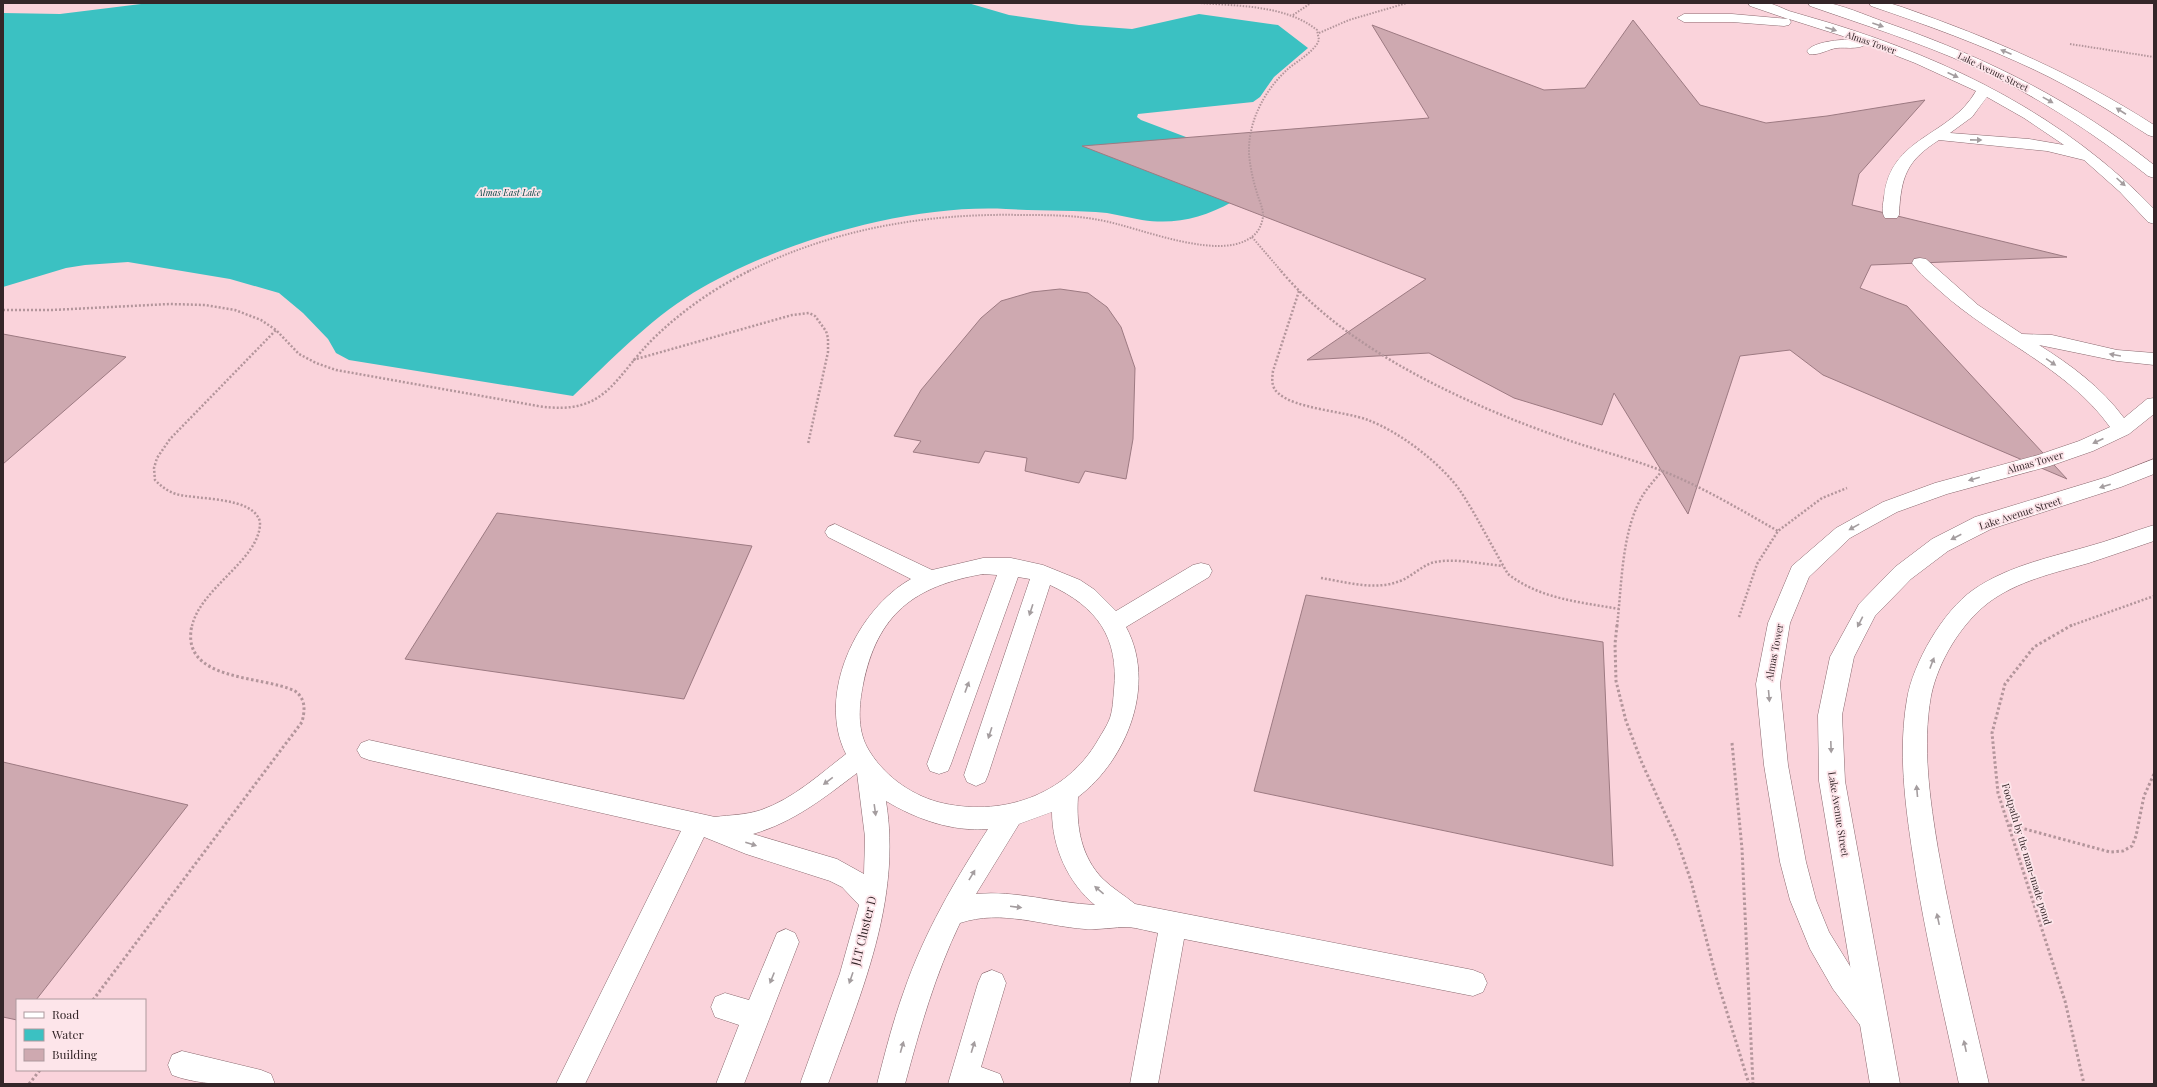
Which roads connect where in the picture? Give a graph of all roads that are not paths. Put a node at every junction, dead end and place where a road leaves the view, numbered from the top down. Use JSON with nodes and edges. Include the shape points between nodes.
{"nodes":[{"id":1,"x":1755,"y":3,"type":"edge"},
{"id":2,"x":1815,"y":3,"type":"edge"},
{"id":3,"x":1876,"y":3,"type":"edge"},
{"id":4,"x":1684,"y":18,"type":"dead end"},
{"id":5,"x":1812,"y":23,"type":"junction"},
{"id":6,"x":1880,"y":44,"type":"junction"},
{"id":7,"x":1814,"y":51,"type":"dead end"},
{"id":8,"x":1984,"y":90,"type":"junction"},
{"id":9,"x":2154,"y":132,"type":"edge"},
{"id":10,"x":1937,"y":135,"type":"junction"},
{"id":11,"x":2098,"y":162,"type":"junction"},
{"id":12,"x":2154,"y":173,"type":"edge"},
{"id":13,"x":1891,"y":215,"type":"dead end"},
{"id":14,"x":2154,"y":219,"type":"edge"},
{"id":15,"x":1920,"y":263,"type":"dead end"},
{"id":16,"x":2018,"y":340,"type":"junction"},
{"id":17,"x":2154,"y":359,"type":"edge"},
{"id":18,"x":2154,"y":404,"type":"edge"},
{"id":19,"x":2122,"y":429,"type":"junction"},
{"id":20,"x":2154,"y":466,"type":"edge"},
{"id":21,"x":835,"y":532,"type":"dead end"},
{"id":22,"x":2154,"y":532,"type":"edge"},
{"id":23,"x":1011,"y":566,"type":"junction"},
{"id":24,"x":1201,"y":571,"type":"dead end"},
{"id":25,"x":1043,"y":573,"type":"junction"},
{"id":26,"x":930,"y":579,"type":"junction"},
{"id":27,"x":1113,"y":624,"type":"junction"},
{"id":28,"x":368,"y":750,"type":"dead end"},
{"id":29,"x":939,"y":764,"type":"dead end"},
{"id":30,"x":864,"y":765,"type":"junction"},
{"id":31,"x":976,"y":775,"type":"dead end"},
{"id":32,"x":1066,"y":793,"type":"junction"},
{"id":33,"x":1010,"y":816,"type":"junction"},
{"id":34,"x":706,"y":826,"type":"junction"},
{"id":35,"x":873,"y":903,"type":"junction"},
{"id":36,"x":951,"y":914,"type":"junction"},
{"id":37,"x":1128,"y":915,"type":"junction"},
{"id":38,"x":1174,"y":925,"type":"junction"},
{"id":39,"x":786,"y":942,"type":"dead end"},
{"id":40,"x":992,"y":983,"type":"dead end"},
{"id":41,"x":1473,"y":983,"type":"dead end"},
{"id":42,"x":725,"y":1007,"type":"dead end"},
{"id":43,"x":757,"y":1016,"type":"junction"},
{"id":44,"x":1874,"y":1021,"type":"junction"},
{"id":45,"x":182,"y":1065,"type":"dead end"},
{"id":46,"x":972,"y":1082,"type":"edge"},
{"id":47,"x":261,"y":1084,"type":"edge"},
{"id":48,"x":570,"y":1084,"type":"edge"},
{"id":49,"x":730,"y":1084,"type":"edge"},
{"id":50,"x":814,"y":1084,"type":"edge"},
{"id":51,"x":891,"y":1084,"type":"edge"},
{"id":52,"x":1144,"y":1084,"type":"edge"},
{"id":53,"x":1885,"y":1084,"type":"edge"},
{"id":54,"x":1974,"y":1084,"type":"edge"}],
"edges":[{"from":1,"to":5,"type":"lane","name":"Almas Tower"},
{"from":2,"to":12,"type":"street","name":"Lake Avenue Street","one_way":true,"via":[[1950,51],[2012,79],[2071,112],[2125,148]]},
{"from":9,"to":3,"type":"street","one_way":true,"via":[[2107,102],[2041,67],[1972,37]]},
{"from":4,"to":5,"type":"lane"},
{"from":5,"to":6,"type":"lane","name":"Almas Tower","one_way":true},
{"from":6,"to":7,"type":"lane","via":[[1834,44]]},
{"from":6,"to":8,"type":"lane","name":"Almas Tower","one_way":true},
{"from":8,"to":10,"type":"lane","via":[[1979,102],[1969,114]]},
{"from":8,"to":11,"type":"lane","name":"Almas Tower","via":[[2064,136]]},
{"from":10,"to":11,"type":"lane","name":"Almas Tower","one_way":true,"via":[[1973,141],[2016,141],[2044,145],[2074,152]]},
{"from":10,"to":13,"type":"lane","via":[[1915,149],[1900,167],[1893,189]]},
{"from":11,"to":14,"type":"lane","name":"Almas Tower","one_way":true,"via":[[2130,191]]},
{"from":15,"to":16,"type":"lane","via":[[1980,315]]},
{"from":17,"to":16,"type":"lane","one_way":true,"via":[[2104,353],[2056,340]]},
{"from":16,"to":19,"type":"lane","one_way":true,"via":[[2081,383],[2108,409]]},
{"from":18,"to":19,"type":"lane","name":"Almas Tower"},
{"from":19,"to":44,"type":"lane","name":"Almas Tower","one_way":true,"via":[[2086,446],[2043,461],[1942,488],[1890,507],[1843,533],[1800,572],[1779,623],[1768,684],[1776,765],[1793,862],[1803,900],[1819,940],[1843,980]]},
{"from":20,"to":44,"type":"street","name":"Lake Avenue Street","one_way":true,"via":[[2114,482],[1983,523],[1940,545],[1903,573],[1867,610],[1842,657],[1830,714],[1832,781]]},
{"from":21,"to":26,"type":"lane"},
{"from":54,"to":22,"type":"street","one_way":true,"via":[[1933,898],[1920,817],[1914,752],[1920,695],[1938,647],[1966,608],[2001,584],[2042,567]]},
{"from":23,"to":25,"type":"lane","name":"JLT Cluster D"},
{"from":23,"to":26,"type":"lane","name":"JLT Cluster D","via":[[983,566],[956,570]]},
{"from":29,"to":23,"type":"lane","one_way":true},
{"from":24,"to":27,"type":"lane"},
{"from":25,"to":27,"type":"lane","name":"JLT Cluster D","via":[[1071,584],[1095,602]]},
{"from":25,"to":31,"type":"lane","one_way":true},
{"from":26,"to":30,"type":"lane","name":"JLT Cluster D","via":[[902,595],[879,616],[862,646],[852,680],[848,723]]},
{"from":27,"to":32,"type":"lane","name":"JLT Cluster D","via":[[1124,650],[1127,678],[1122,719],[1104,754],[1088,775]]},
{"from":28,"to":34,"type":"lane"},
{"from":30,"to":33,"type":"lane","name":"JLT Cluster D","via":[[895,795],[930,812],[969,819]]},
{"from":30,"to":34,"type":"lane","one_way":true,"via":[[783,812],[749,824]]},
{"from":30,"to":35,"type":"lane","name":"JLT Cluster D","one_way":true,"via":[[876,814],[878,858]]},
{"from":32,"to":33,"type":"lane","name":"JLT Cluster D","via":[[1040,807]]},
{"from":37,"to":32,"type":"lane","one_way":true,"via":[[1089,882],[1076,861],[1068,839],[1064,816]]},
{"from":36,"to":33,"type":"lane","one_way":true},
{"from":34,"to":35,"type":"lane","one_way":true,"via":[[746,843],[837,871],[851,879]]},
{"from":34,"to":48,"type":"lane"},
{"from":35,"to":50,"type":"lane","name":"JLT Cluster D","one_way":true,"via":[[858,958]]},
{"from":36,"to":37,"type":"lane","one_way":true,"via":[[965,907],[982,904],[1101,919]]},
{"from":51,"to":36,"type":"lane","one_way":true,"via":[[922,977]]},
{"from":37,"to":38,"type":"lane"},
{"from":38,"to":41,"type":"lane"},
{"from":38,"to":52,"type":"lane"},
{"from":39,"to":43,"type":"lane","one_way":true},
{"from":46,"to":40,"type":"lane","one_way":true},
{"from":42,"to":43,"type":"lane"},
{"from":43,"to":49,"type":"lane"},
{"from":44,"to":53,"type":"street","name":"Lake Avenue Street"},
{"from":45,"to":47,"type":"lane"}]}
